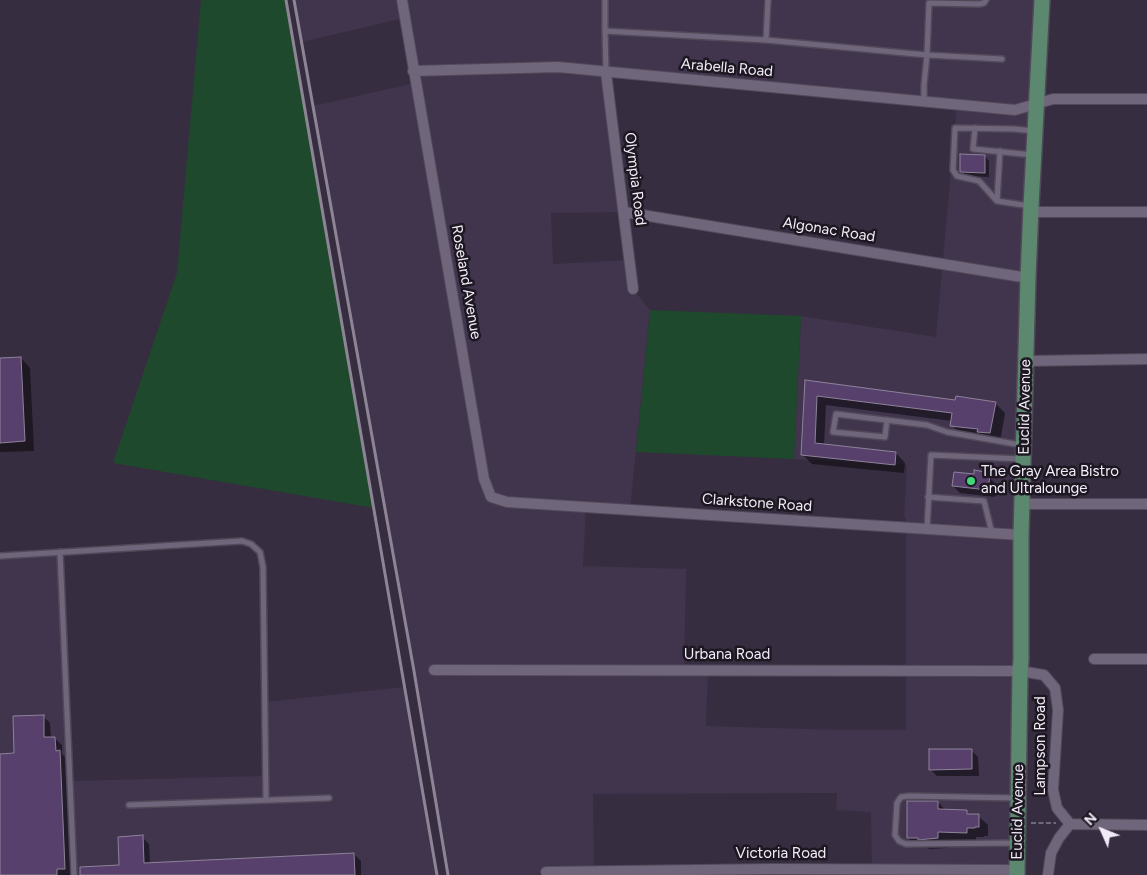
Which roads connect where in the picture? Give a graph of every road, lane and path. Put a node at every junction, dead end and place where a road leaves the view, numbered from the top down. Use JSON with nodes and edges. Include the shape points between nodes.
{"nodes":[{"id":1,"x":402,"y":0,"type":"edge"},
{"id":2,"x":605,"y":0,"type":"edge"},
{"id":3,"x":768,"y":0,"type":"edge"},
{"id":4,"x":986,"y":0,"type":"edge"},
{"id":5,"x":1042,"y":0,"type":"edge"},
{"id":6,"x":605,"y":31,"type":"junction"},
{"id":7,"x":766,"y":40,"type":"junction"},
{"id":8,"x":927,"y":55,"type":"junction"},
{"id":9,"x":1002,"y":59,"type":"dead end"},
{"id":10,"x":413,"y":71,"type":"junction"},
{"id":11,"x":606,"y":73,"type":"junction"},
{"id":12,"x":1147,"y":99,"type":"edge"},
{"id":13,"x":924,"y":101,"type":"junction"},
{"id":14,"x":1037,"y":103,"type":"junction"},
{"id":15,"x":975,"y":128,"type":"junction"},
{"id":16,"x":1035,"y":131,"type":"junction"},
{"id":17,"x":1000,"y":151,"type":"junction"},
{"id":18,"x":1034,"y":155,"type":"junction"},
{"id":19,"x":997,"y":201,"type":"junction"},
{"id":20,"x":1031,"y":209,"type":"junction"},
{"id":21,"x":624,"y":212,"type":"junction"},
{"id":22,"x":1147,"y":212,"type":"edge"},
{"id":23,"x":1028,"y":278,"type":"junction"},
{"id":24,"x":633,"y":289,"type":"dead end"},
{"id":25,"x":1147,"y":359,"type":"edge"},
{"id":26,"x":1027,"y":361,"type":"junction"},
{"id":27,"x":887,"y":420,"type":"junction"},
{"id":28,"x":1024,"y":452,"type":"junction"},
{"id":29,"x":491,"y":497,"type":"joint"},
{"id":30,"x":928,"y":497,"type":"junction"},
{"id":31,"x":1023,"y":504,"type":"junction"},
{"id":32,"x":1147,"y":504,"type":"edge"},
{"id":33,"x":926,"y":529,"type":"junction"},
{"id":34,"x":992,"y":533,"type":"junction"},
{"id":35,"x":1021,"y":535,"type":"junction"},
{"id":36,"x":60,"y":552,"type":"junction"},
{"id":37,"x":0,"y":556,"type":"edge"},
{"id":38,"x":1094,"y":659,"type":"dead end"},
{"id":39,"x":1147,"y":659,"type":"edge"},
{"id":40,"x":434,"y":670,"type":"dead end"},
{"id":41,"x":1020,"y":671,"type":"junction"},
{"id":42,"x":328,"y":798,"type":"dead end"},
{"id":43,"x":1019,"y":798,"type":"junction"},
{"id":44,"x":266,"y":800,"type":"junction"},
{"id":45,"x":129,"y":805,"type":"dead end"},
{"id":46,"x":1038,"y":823,"type":"dead end"},
{"id":47,"x":1056,"y":823,"type":"dead end"},
{"id":48,"x":1070,"y":824,"type":"junction"},
{"id":49,"x":1147,"y":825,"type":"edge"},
{"id":50,"x":1017,"y":843,"type":"junction"},
{"id":51,"x":546,"y":872,"type":"dead end"},
{"id":52,"x":972,"y":872,"type":"edge"},
{"id":53,"x":1017,"y":873,"type":"edge"},
{"id":54,"x":74,"y":875,"type":"edge"},
{"id":55,"x":1048,"y":875,"type":"edge"}],
"edges":[{"from":1,"to":10,"type":"street","name":"Roseland Avenue"},
{"from":2,"to":6,"type":"lane"},
{"from":3,"to":7,"type":"lane"},
{"from":4,"to":8,"type":"lane","via":[[979,4],[929,3]]},
{"from":5,"to":14,"type":"main road","name":"Euclid Avenue"},
{"from":6,"to":7,"type":"lane"},
{"from":6,"to":11,"type":"lane"},
{"from":7,"to":8,"type":"lane"},
{"from":8,"to":9,"type":"lane"},
{"from":8,"to":13,"type":"lane"},
{"from":10,"to":11,"type":"street","name":"Arabella Road","via":[[558,67]]},
{"from":10,"to":29,"type":"street","name":"Roseland Avenue","via":[[484,479]]},
{"from":11,"to":13,"type":"street","name":"Arabella Road"},
{"from":11,"to":21,"type":"street","name":"Olympia Road"},
{"from":12,"to":14,"type":"street","name":"Arabella Road","via":[[1053,99]]},
{"from":13,"to":14,"type":"street","name":"Arabella Road","via":[[1015,110]]},
{"from":14,"to":16,"type":"main road","name":"Euclid Avenue"},
{"from":15,"to":16,"type":"lane"},
{"from":15,"to":17,"type":"lane","via":[[973,149]]},
{"from":15,"to":19,"type":"lane","via":[[955,128],[953,170],[957,176],[979,181]]},
{"from":16,"to":18,"type":"main road","name":"Euclid Avenue"},
{"from":17,"to":18,"type":"lane"},
{"from":17,"to":19,"type":"lane"},
{"from":18,"to":20,"type":"main road","name":"Euclid Avenue"},
{"from":19,"to":20,"type":"lane"},
{"from":20,"to":22,"type":"street"},
{"from":20,"to":23,"type":"main road","name":"Euclid Avenue"},
{"from":21,"to":23,"type":"street","name":"Algonac Road"},
{"from":21,"to":24,"type":"street","name":"Olympia Road"},
{"from":23,"to":26,"type":"main road","name":"Euclid Avenue"},
{"from":25,"to":26,"type":"street"},
{"from":26,"to":28,"type":"main road","name":"Euclid Avenue"},
{"from":27,"to":27,"type":"lane","via":[[836,414],[833,432],[885,437]]},
{"from":27,"to":28,"type":"lane","via":[[927,425]]},
{"from":28,"to":30,"type":"lane","via":[[931,456]]},
{"from":28,"to":31,"type":"main road","name":"Euclid Avenue"},
{"from":29,"to":33,"type":"street","name":"Clarkstone Road","via":[[507,502]]},
{"from":30,"to":33,"type":"lane"},
{"from":30,"to":34,"type":"lane","via":[[984,501]]},
{"from":31,"to":32,"type":"street"},
{"from":31,"to":35,"type":"main road","name":"Euclid Avenue"},
{"from":33,"to":34,"type":"street","name":"Clarkstone Road"},
{"from":34,"to":35,"type":"street","name":"Clarkstone Road"},
{"from":35,"to":41,"type":"main road","name":"Euclid Avenue"},
{"from":36,"to":37,"type":"lane"},
{"from":36,"to":44,"type":"lane","via":[[242,541],[260,552]]},
{"from":36,"to":54,"type":"lane"},
{"from":38,"to":39,"type":"street"},
{"from":40,"to":41,"type":"street","name":"Urbana Road"},
{"from":41,"to":43,"type":"main road","name":"Euclid Avenue"},
{"from":41,"to":48,"type":"street","name":"Lampson Road","via":[[1044,675],[1055,688],[1058,710],[1053,790],[1057,808]]},
{"from":42,"to":44,"type":"lane"},
{"from":43,"to":50,"type":"main road","name":"Euclid Avenue"},
{"from":43,"to":50,"type":"lane","via":[[901,797],[897,803],[895,835],[906,844]]},
{"from":44,"to":45,"type":"lane"},
{"from":46,"to":47,"type":"path"},
{"from":48,"to":49,"type":"street"},
{"from":48,"to":55,"type":"street","via":[[1051,853]]},
{"from":50,"to":53,"type":"main road","name":"Euclid Avenue"},
{"from":51,"to":52,"type":"street","name":"Victoria Road","via":[[772,869]]},
{"from":52,"to":53,"type":"street","name":"Victoria Road"}]}
